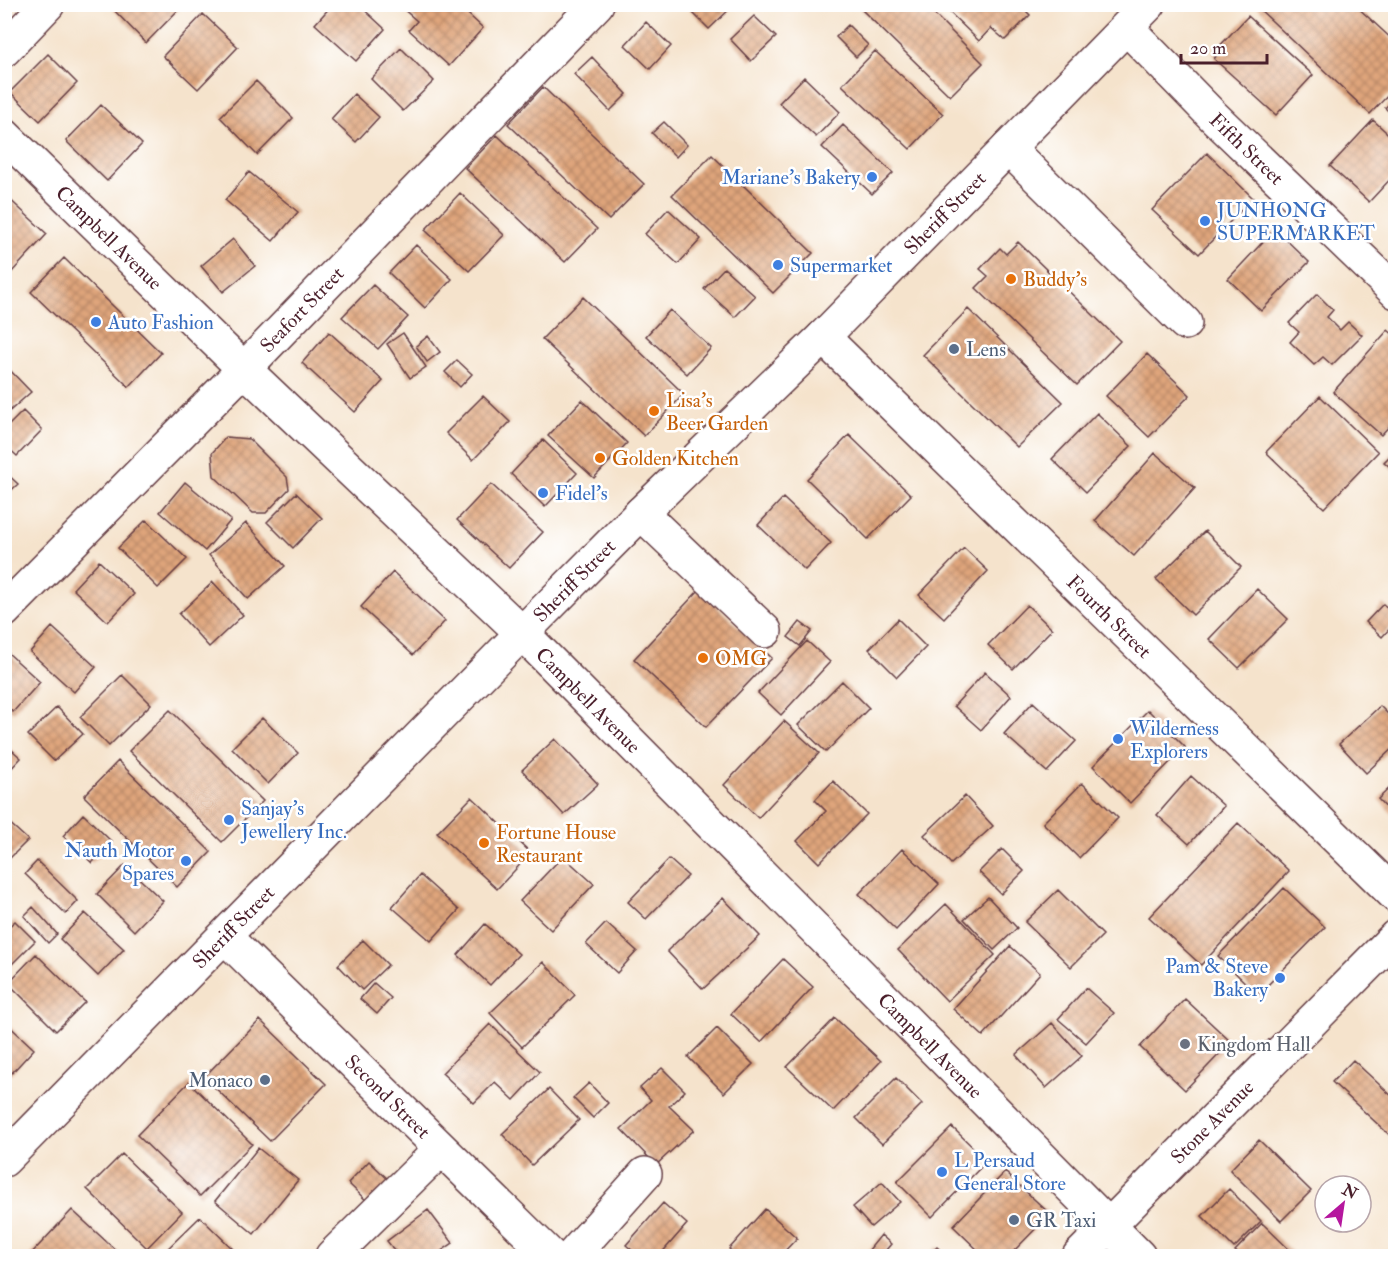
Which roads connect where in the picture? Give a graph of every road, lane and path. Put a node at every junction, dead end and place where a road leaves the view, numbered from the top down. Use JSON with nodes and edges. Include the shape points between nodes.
{"nodes":[{"id":1,"x":48,"y":4,"type":"edge"},
{"id":2,"x":597,"y":4,"type":"edge"},
{"id":3,"x":1149,"y":4,"type":"edge"},
{"id":4,"x":1127,"y":27,"type":"junction"},
{"id":5,"x":4,"y":50,"type":"edge"},
{"id":6,"x":4,"y":135,"type":"edge"},
{"id":7,"x":1008,"y":148,"type":"junction"},
{"id":8,"x":1395,"y":292,"type":"edge"},
{"id":9,"x":1185,"y":323,"type":"dead end"},
{"id":10,"x":823,"y":337,"type":"junction"},
{"id":11,"x":244,"y":369,"type":"junction"},
{"id":12,"x":641,"y":513,"type":"junction"},
{"id":13,"x":4,"y":611,"type":"edge"},
{"id":14,"x":765,"y":631,"type":"dead end"},
{"id":15,"x":522,"y":633,"type":"junction"},
{"id":16,"x":1395,"y":896,"type":"edge"},
{"id":17,"x":1395,"y":936,"type":"edge"},
{"id":18,"x":225,"y":937,"type":"junction"},
{"id":19,"x":441,"y":1149,"type":"junction"},
{"id":20,"x":4,"y":1160,"type":"edge"},
{"id":21,"x":645,"y":1174,"type":"dead end"},
{"id":22,"x":1108,"y":1227,"type":"junction"},
{"id":23,"x":332,"y":1257,"type":"edge"},
{"id":24,"x":551,"y":1257,"type":"edge"},
{"id":25,"x":572,"y":1257,"type":"edge"},
{"id":26,"x":1079,"y":1257,"type":"edge"},
{"id":27,"x":1139,"y":1257,"type":"edge"}],
"edges":[{"from":1,"to":5,"type":"street"},
{"from":2,"to":11,"type":"street","name":"Seafort Street"},
{"from":3,"to":4,"type":"street","name":"Sheriff Street"},
{"from":4,"to":7,"type":"street","name":"Sheriff Street"},
{"from":4,"to":8,"type":"street","name":"Fifth Street"},
{"from":6,"to":11,"type":"street","name":"Campbell Avenue"},
{"from":7,"to":9,"type":"street"},
{"from":7,"to":10,"type":"street","name":"Sheriff Street"},
{"from":10,"to":12,"type":"street","name":"Sheriff Street"},
{"from":10,"to":16,"type":"street","name":"Fourth Street"},
{"from":11,"to":13,"type":"street","name":"Seafort Street"},
{"from":11,"to":15,"type":"street","name":"Campbell Avenue"},
{"from":12,"to":14,"type":"street"},
{"from":12,"to":15,"type":"street","name":"Sheriff Street"},
{"from":15,"to":18,"type":"street","name":"Sheriff Street"},
{"from":15,"to":22,"type":"street","name":"Campbell Avenue"},
{"from":17,"to":22,"type":"street","name":"Stone Avenue"},
{"from":18,"to":19,"type":"street","name":"Second Street"},
{"from":18,"to":20,"type":"street","name":"Sheriff Street"},
{"from":19,"to":23,"type":"street"},
{"from":19,"to":24,"type":"street","name":"Second Street"},
{"from":21,"to":25,"type":"street"},
{"from":22,"to":26,"type":"street","name":"Stone Avenue"},
{"from":22,"to":27,"type":"street","name":"Campbell Avenue"}]}
